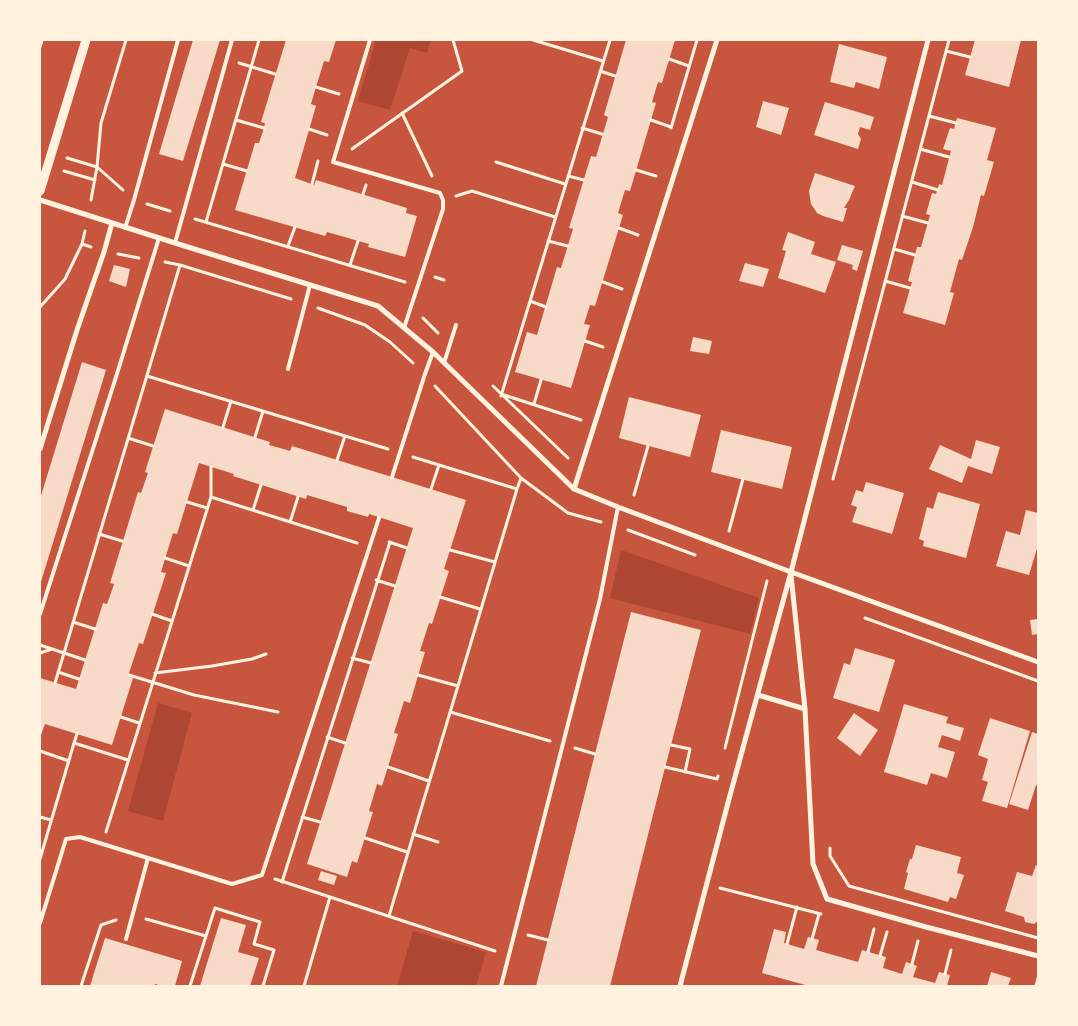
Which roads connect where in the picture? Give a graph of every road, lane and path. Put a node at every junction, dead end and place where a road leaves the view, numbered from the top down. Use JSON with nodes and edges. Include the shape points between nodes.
{"nodes":[{"id":1,"x":42,"y":40,"type":"edge"},
{"id":2,"x":86,"y":40,"type":"edge"},
{"id":3,"x":126,"y":40,"type":"edge"},
{"id":4,"x":178,"y":40,"type":"edge"},
{"id":5,"x":232,"y":40,"type":"edge"},
{"id":6,"x":259,"y":40,"type":"edge"},
{"id":7,"x":370,"y":40,"type":"edge"},
{"id":8,"x":453,"y":40,"type":"edge"},
{"id":9,"x":533,"y":40,"type":"edge"},
{"id":10,"x":556,"y":40,"type":"edge"},
{"id":11,"x":610,"y":40,"type":"edge"},
{"id":12,"x":697,"y":40,"type":"edge"},
{"id":13,"x":717,"y":40,"type":"edge"},
{"id":14,"x":928,"y":40,"type":"edge"},
{"id":15,"x":949,"y":40,"type":"edge"},
{"id":16,"x":554,"y":46,"type":"junction"},
{"id":17,"x":40,"y":47,"type":"edge"},
{"id":18,"x":946,"y":51,"type":"junction"},
{"id":19,"x":970,"y":58,"type":"dead end"},
{"id":20,"x":226,"y":59,"type":"junction"},
{"id":21,"x":669,"y":60,"type":"dead end"},
{"id":22,"x":603,"y":61,"type":"junction"},
{"id":23,"x":689,"y":66,"type":"junction"},
{"id":24,"x":251,"y":67,"type":"junction"},
{"id":25,"x":600,"y":71,"type":"junction"},
{"id":26,"x":275,"y":74,"type":"dead end"},
{"id":27,"x":615,"y":76,"type":"dead end"},
{"id":28,"x":316,"y":87,"type":"dead end"},
{"id":29,"x":352,"y":98,"type":"junction"},
{"id":30,"x":402,"y":113,"type":"junction"},
{"id":31,"x":929,"y":116,"type":"junction"},
{"id":32,"x":236,"y":120,"type":"junction"},
{"id":33,"x":651,"y":120,"type":"dead end"},
{"id":34,"x":956,"y":123,"type":"dead end"},
{"id":35,"x":671,"y":127,"type":"junction"},
{"id":36,"x":264,"y":128,"type":"dead end"},
{"id":37,"x":582,"y":128,"type":"junction"},
{"id":38,"x":602,"y":134,"type":"dead end"},
{"id":39,"x":668,"y":135,"type":"dead end"},
{"id":40,"x":920,"y":149,"type":"junction"},
{"id":41,"x":52,"y":153,"type":"junction"},
{"id":42,"x":949,"y":157,"type":"dead end"},
{"id":43,"x":333,"y":162,"type":"junction"},
{"id":44,"x":496,"y":162,"type":"dead end"},
{"id":45,"x":223,"y":164,"type":"junction"},
{"id":46,"x":48,"y":166,"type":"junction"},
{"id":47,"x":97,"y":167,"type":"junction"},
{"id":48,"x":659,"y":168,"type":"dead end"},
{"id":49,"x":636,"y":170,"type":"dead end"},
{"id":50,"x":247,"y":171,"type":"dead end"},
{"id":51,"x":568,"y":176,"type":"junction"},
{"id":52,"x":656,"y":176,"type":"junction"},
{"id":53,"x":95,"y":180,"type":"junction"},
{"id":54,"x":584,"y":180,"type":"dead end"},
{"id":55,"x":912,"y":182,"type":"junction"},
{"id":56,"x":565,"y":184,"type":"junction"},
{"id":57,"x":654,"y":184,"type":"dead end"},
{"id":58,"x":938,"y":190,"type":"dead end"},
{"id":59,"x":40,"y":191,"type":"edge"},
{"id":60,"x":472,"y":191,"type":"dead end"},
{"id":61,"x":440,"y":193,"type":"junction"},
{"id":62,"x":40,"y":200,"type":"edge"},
{"id":63,"x":134,"y":200,"type":"junction"},
{"id":64,"x":182,"y":215,"type":"junction"},
{"id":65,"x":89,"y":216,"type":"junction"},
{"id":66,"x":902,"y":216,"type":"junction"},
{"id":67,"x":555,"y":217,"type":"junction"},
{"id":68,"x":206,"y":222,"type":"junction"},
{"id":69,"x":112,"y":223,"type":"junction"},
{"id":70,"x":928,"y":223,"type":"dead end"},
{"id":71,"x":295,"y":227,"type":"dead end"},
{"id":72,"x":641,"y":227,"type":"dead end"},
{"id":73,"x":125,"y":228,"type":"junction"},
{"id":74,"x":619,"y":228,"type":"dead end"},
{"id":75,"x":638,"y":235,"type":"junction"},
{"id":76,"x":158,"y":238,"type":"junction"},
{"id":77,"x":548,"y":240,"type":"junction"},
{"id":78,"x":358,"y":241,"type":"dead end"},
{"id":79,"x":174,"y":243,"type":"junction"},
{"id":80,"x":82,"y":244,"type":"junction"},
{"id":81,"x":636,"y":244,"type":"dead end"},
{"id":82,"x":288,"y":246,"type":"junction"},
{"id":83,"x":568,"y":246,"type":"dead end"},
{"id":84,"x":894,"y":249,"type":"junction"},
{"id":85,"x":104,"y":252,"type":"junction"},
{"id":86,"x":914,"y":255,"type":"dead end"},
{"id":87,"x":151,"y":260,"type":"junction"},
{"id":88,"x":180,"y":265,"type":"junction"},
{"id":89,"x":350,"y":265,"type":"junction"},
{"id":90,"x":886,"y":281,"type":"junction"},
{"id":91,"x":603,"y":282,"type":"dead end"},
{"id":92,"x":310,"y":285,"type":"junction"},
{"id":93,"x":418,"y":286,"type":"junction"},
{"id":94,"x":910,"y":288,"type":"dead end"},
{"id":95,"x":620,"y":297,"type":"dead end"},
{"id":96,"x":530,"y":301,"type":"junction"},
{"id":97,"x":305,"y":303,"type":"junction"},
{"id":98,"x":546,"y":307,"type":"dead end"},
{"id":99,"x":40,"y":308,"type":"edge"},
{"id":100,"x":456,"y":325,"type":"dead end"},
{"id":101,"x":404,"y":328,"type":"junction"},
{"id":102,"x":607,"y":340,"type":"dead end"},
{"id":103,"x":585,"y":342,"type":"dead end"},
{"id":104,"x":433,"y":352,"type":"junction"},
{"id":105,"x":444,"y":363,"type":"junction"},
{"id":106,"x":288,"y":369,"type":"dead end"},
{"id":107,"x":424,"y":374,"type":"junction"},
{"id":108,"x":147,"y":376,"type":"junction"},
{"id":109,"x":541,"y":380,"type":"dead end"},
{"id":110,"x":501,"y":394,"type":"junction"},
{"id":111,"x":231,"y":401,"type":"junction"},
{"id":112,"x":534,"y":404,"type":"junction"},
{"id":113,"x":263,"y":411,"type":"junction"},
{"id":114,"x":495,"y":413,"type":"junction"},
{"id":115,"x":223,"y":427,"type":"dead end"},
{"id":116,"x":580,"y":428,"type":"dead end"},
{"id":117,"x":345,"y":436,"type":"junction"},
{"id":118,"x":255,"y":437,"type":"dead end"},
{"id":119,"x":128,"y":438,"type":"junction"},
{"id":120,"x":153,"y":446,"type":"dead end"},
{"id":121,"x":648,"y":446,"type":"dead end"},
{"id":122,"x":40,"y":449,"type":"edge"},
{"id":123,"x":573,"y":452,"type":"dead end"},
{"id":124,"x":400,"y":453,"type":"junction"},
{"id":125,"x":337,"y":460,"type":"dead end"},
{"id":126,"x":439,"y":464,"type":"junction"},
{"id":127,"x":211,"y":467,"type":"dead end"},
{"id":128,"x":392,"y":477,"type":"dead end"},
{"id":129,"x":521,"y":478,"type":"junction"},
{"id":130,"x":743,"y":479,"type":"dead end"},
{"id":131,"x":833,"y":480,"type":"dead end"},
{"id":132,"x":261,"y":486,"type":"dead end"},
{"id":133,"x":517,"y":488,"type":"junction"},
{"id":134,"x":431,"y":489,"type":"dead end"},
{"id":135,"x":574,"y":489,"type":"junction"},
{"id":136,"x":211,"y":497,"type":"junction"},
{"id":137,"x":298,"y":497,"type":"dead end"},
{"id":138,"x":642,"y":499,"type":"dead end"},
{"id":139,"x":187,"y":502,"type":"dead end"},
{"id":140,"x":618,"y":507,"type":"junction"},
{"id":141,"x":207,"y":508,"type":"junction"},
{"id":142,"x":253,"y":510,"type":"junction"},
{"id":143,"x":379,"y":518,"type":"dead end"},
{"id":144,"x":290,"y":522,"type":"junction"},
{"id":145,"x":614,"y":525,"type":"junction"},
{"id":146,"x":720,"y":528,"type":"dead end"},
{"id":147,"x":99,"y":534,"type":"junction"},
{"id":148,"x":372,"y":537,"type":"junction"},
{"id":149,"x":122,"y":541,"type":"dead end"},
{"id":150,"x":390,"y":542,"type":"junction"},
{"id":151,"x":369,"y":546,"type":"junction"},
{"id":152,"x":407,"y":548,"type":"dead end"},
{"id":153,"x":450,"y":550,"type":"dead end"},
{"id":154,"x":165,"y":558,"type":"dead end"},
{"id":155,"x":704,"y":558,"type":"dead end"},
{"id":156,"x":495,"y":562,"type":"junction"},
{"id":157,"x":189,"y":566,"type":"junction"},
{"id":158,"x":791,"y":572,"type":"junction"},
{"id":159,"x":360,"y":576,"type":"junction"},
{"id":160,"x":378,"y":581,"type":"junction"},
{"id":161,"x":395,"y":586,"type":"dead end"},
{"id":162,"x":787,"y":588,"type":"junction"},
{"id":163,"x":440,"y":597,"type":"dead end"},
{"id":164,"x":481,"y":609,"type":"junction"},
{"id":165,"x":40,"y":614,"type":"edge"},
{"id":166,"x":152,"y":614,"type":"dead end"},
{"id":167,"x":858,"y":615,"type":"dead end"},
{"id":168,"x":172,"y":620,"type":"junction"},
{"id":169,"x":73,"y":622,"type":"junction"},
{"id":170,"x":95,"y":629,"type":"dead end"},
{"id":171,"x":40,"y":645,"type":"edge"},
{"id":172,"x":52,"y":649,"type":"junction"},
{"id":173,"x":40,"y":653,"type":"edge"},
{"id":174,"x":64,"y":653,"type":"junction"},
{"id":175,"x":266,"y":654,"type":"dead end"},
{"id":176,"x":334,"y":654,"type":"junction"},
{"id":177,"x":353,"y":658,"type":"junction"},
{"id":178,"x":85,"y":660,"type":"dead end"},
{"id":179,"x":1038,"y":662,"type":"edge"},
{"id":180,"x":371,"y":663,"type":"dead end"},
{"id":181,"x":58,"y":672,"type":"junction"},
{"id":182,"x":155,"y":674,"type":"junction"},
{"id":183,"x":129,"y":675,"type":"dead end"},
{"id":184,"x":418,"y":675,"type":"dead end"},
{"id":185,"x":79,"y":679,"type":"dead end"},
{"id":186,"x":152,"y":682,"type":"junction"},
{"id":187,"x":1038,"y":682,"type":"edge"},
{"id":188,"x":55,"y":683,"type":"dead end"},
{"id":189,"x":458,"y":686,"type":"junction"},
{"id":190,"x":758,"y":695,"type":"junction"},
{"id":191,"x":805,"y":709,"type":"junction"},
{"id":192,"x":278,"y":712,"type":"dead end"},
{"id":193,"x":450,"y":712,"type":"junction"},
{"id":194,"x":121,"y":717,"type":"dead end"},
{"id":195,"x":140,"y":723,"type":"junction"},
{"id":196,"x":309,"y":732,"type":"junction"},
{"id":197,"x":77,"y":734,"type":"dead end"},
{"id":198,"x":328,"y":738,"type":"junction"},
{"id":199,"x":74,"y":743,"type":"junction"},
{"id":200,"x":345,"y":743,"type":"dead end"},
{"id":201,"x":563,"y":745,"type":"junction"},
{"id":202,"x":671,"y":745,"type":"dead end"},
{"id":203,"x":40,"y":751,"type":"edge"},
{"id":204,"x":724,"y":751,"type":"dead end"},
{"id":205,"x":595,"y":754,"type":"dead end"},
{"id":206,"x":128,"y":760,"type":"junction"},
{"id":207,"x":69,"y":761,"type":"junction"},
{"id":208,"x":388,"y":767,"type":"dead end"},
{"id":209,"x":665,"y":767,"type":"dead end"},
{"id":210,"x":719,"y":770,"type":"dead end"},
{"id":211,"x":685,"y":772,"type":"junction"},
{"id":212,"x":429,"y":781,"type":"junction"},
{"id":213,"x":283,"y":812,"type":"junction"},
{"id":214,"x":40,"y":817,"type":"edge"},
{"id":215,"x":302,"y":817,"type":"junction"},
{"id":216,"x":51,"y":820,"type":"junction"},
{"id":217,"x":320,"y":822,"type":"dead end"},
{"id":218,"x":413,"y":834,"type":"junction"},
{"id":219,"x":365,"y":838,"type":"dead end"},
{"id":220,"x":438,"y":842,"type":"dead end"},
{"id":221,"x":102,"y":844,"type":"junction"},
{"id":222,"x":830,"y":846,"type":"dead end"},
{"id":223,"x":407,"y":852,"type":"junction"},
{"id":224,"x":148,"y":858,"type":"junction"},
{"id":225,"x":40,"y":859,"type":"edge"},
{"id":226,"x":262,"y":875,"type":"junction"},
{"id":227,"x":282,"y":882,"type":"junction"},
{"id":228,"x":738,"y":892,"type":"dead end"},
{"id":229,"x":330,"y":897,"type":"junction"},
{"id":230,"x":819,"y":914,"type":"dead end"},
{"id":231,"x":133,"y":915,"type":"junction"},
{"id":232,"x":389,"y":916,"type":"junction"},
{"id":233,"x":40,"y":924,"type":"edge"},
{"id":234,"x":874,"y":929,"type":"dead end"},
{"id":235,"x":516,"y":931,"type":"junction"},
{"id":236,"x":887,"y":932,"type":"dead end"},
{"id":237,"x":206,"y":936,"type":"junction"},
{"id":238,"x":1038,"y":938,"type":"edge"},
{"id":239,"x":126,"y":939,"type":"dead end"},
{"id":240,"x":812,"y":939,"type":"dead end"},
{"id":241,"x":548,"y":940,"type":"dead end"},
{"id":242,"x":918,"y":940,"type":"dead end"},
{"id":243,"x":788,"y":944,"type":"dead end"},
{"id":244,"x":951,"y":950,"type":"dead end"},
{"id":245,"x":868,"y":952,"type":"dead end"},
{"id":246,"x":510,"y":956,"type":"junction"},
{"id":247,"x":880,"y":956,"type":"dead end"},
{"id":248,"x":1038,"y":956,"type":"edge"},
{"id":249,"x":912,"y":964,"type":"dead end"},
{"id":250,"x":944,"y":974,"type":"dead end"},
{"id":251,"x":1038,"y":978,"type":"edge"},
{"id":252,"x":81,"y":986,"type":"edge"},
{"id":253,"x":190,"y":986,"type":"edge"},
{"id":254,"x":263,"y":986,"type":"edge"},
{"id":255,"x":304,"y":986,"type":"edge"},
{"id":256,"x":501,"y":986,"type":"edge"},
{"id":257,"x":680,"y":986,"type":"edge"},
{"id":258,"x":1036,"y":986,"type":"edge"}],
"edges":[{"from":1,"to":17,"type":"path"},
{"from":2,"to":41,"type":"street"},
{"from":3,"to":47,"type":"path","via":[[101,123]]},
{"from":4,"to":63,"type":"lane"},
{"from":5,"to":20,"type":"lane"},
{"from":6,"to":24,"type":"path"},
{"from":7,"to":29,"type":"lane"},
{"from":8,"to":30,"type":"path","via":[[462,71]]},
{"from":9,"to":16,"type":"path"},
{"from":10,"to":16,"type":"path"},
{"from":11,"to":22,"type":"path"},
{"from":12,"to":23,"type":"path"},
{"from":13,"to":135,"type":"street"},
{"from":14,"to":158,"type":"street"},
{"from":15,"to":18,"type":"path"},
{"from":16,"to":22,"type":"path"},
{"from":18,"to":19,"type":"path"},
{"from":18,"to":31,"type":"path"},
{"from":20,"to":24,"type":"path"},
{"from":20,"to":64,"type":"lane"},
{"from":21,"to":23,"type":"path"},
{"from":22,"to":25,"type":"path"},
{"from":23,"to":35,"type":"path"},
{"from":24,"to":26,"type":"path"},
{"from":24,"to":32,"type":"path"},
{"from":25,"to":27,"type":"path"},
{"from":25,"to":37,"type":"path"},
{"from":28,"to":29,"type":"path"},
{"from":29,"to":43,"type":"lane"},
{"from":30,"to":43,"type":"path"},
{"from":30,"to":61,"type":"path"},
{"from":31,"to":34,"type":"path"},
{"from":31,"to":40,"type":"path"},
{"from":32,"to":36,"type":"path"},
{"from":32,"to":45,"type":"path"},
{"from":33,"to":35,"type":"path"},
{"from":35,"to":39,"type":"path"},
{"from":37,"to":38,"type":"path"},
{"from":37,"to":51,"type":"path"},
{"from":40,"to":42,"type":"path"},
{"from":40,"to":55,"type":"path"},
{"from":41,"to":46,"type":"street"},
{"from":41,"to":47,"type":"path"},
{"from":43,"to":61,"type":"lane"},
{"from":44,"to":56,"type":"path"},
{"from":45,"to":50,"type":"path"},
{"from":45,"to":68,"type":"path"},
{"from":46,"to":53,"type":"path"},
{"from":46,"to":59,"type":"street"},
{"from":47,"to":53,"type":"path"},
{"from":47,"to":63,"type":"path"},
{"from":48,"to":52,"type":"path"},
{"from":49,"to":52,"type":"path"},
{"from":51,"to":54,"type":"path"},
{"from":51,"to":56,"type":"path"},
{"from":52,"to":57,"type":"path"},
{"from":53,"to":65,"type":"path"},
{"from":55,"to":58,"type":"path"},
{"from":55,"to":66,"type":"path"},
{"from":56,"to":67,"type":"path"},
{"from":60,"to":67,"type":"path"},
{"from":61,"to":93,"type":"lane","via":[[444,200],[443,209]]},
{"from":62,"to":65,"type":"street"},
{"from":63,"to":64,"type":"path"},
{"from":63,"to":73,"type":"lane"},
{"from":64,"to":68,"type":"path"},
{"from":64,"to":79,"type":"lane"},
{"from":65,"to":69,"type":"street"},
{"from":65,"to":80,"type":"path"},
{"from":66,"to":70,"type":"path"},
{"from":66,"to":84,"type":"path"},
{"from":67,"to":77,"type":"path"},
{"from":68,"to":82,"type":"path"},
{"from":69,"to":73,"type":"street"},
{"from":69,"to":85,"type":"street"},
{"from":71,"to":82,"type":"path"},
{"from":72,"to":75,"type":"path"},
{"from":73,"to":76,"type":"street"},
{"from":74,"to":75,"type":"path"},
{"from":75,"to":81,"type":"path"},
{"from":76,"to":79,"type":"street"},
{"from":76,"to":87,"type":"lane"},
{"from":77,"to":83,"type":"path"},
{"from":77,"to":96,"type":"path"},
{"from":78,"to":89,"type":"path"},
{"from":79,"to":92,"type":"street"},
{"from":80,"to":85,"type":"path"},
{"from":80,"to":99,"type":"path","via":[[65,279]]},
{"from":82,"to":89,"type":"path"},
{"from":84,"to":86,"type":"path"},
{"from":84,"to":90,"type":"path"},
{"from":85,"to":87,"type":"path"},
{"from":85,"to":122,"type":"street"},
{"from":87,"to":88,"type":"path"},
{"from":87,"to":165,"type":"lane"},
{"from":88,"to":97,"type":"path"},
{"from":88,"to":108,"type":"path"},
{"from":89,"to":93,"type":"path"},
{"from":90,"to":94,"type":"path"},
{"from":90,"to":131,"type":"path"},
{"from":91,"to":95,"type":"path","via":[[622,289]]},
{"from":92,"to":97,"type":"lane"},
{"from":92,"to":101,"type":"street","via":[[378,306]]},
{"from":93,"to":101,"type":"lane"},
{"from":96,"to":98,"type":"path"},
{"from":96,"to":110,"type":"path"},
{"from":97,"to":106,"type":"lane"},
{"from":97,"to":107,"type":"path","via":[[364,325],[390,342]]},
{"from":100,"to":105,"type":"lane"},
{"from":101,"to":104,"type":"street"},
{"from":102,"to":103,"type":"path","via":[[605,348]]},
{"from":104,"to":105,"type":"street"},
{"from":104,"to":107,"type":"lane"},
{"from":105,"to":114,"type":"street"},
{"from":107,"to":124,"type":"lane"},
{"from":107,"to":129,"type":"path"},
{"from":108,"to":111,"type":"path"},
{"from":108,"to":119,"type":"path"},
{"from":109,"to":112,"type":"path"},
{"from":110,"to":112,"type":"path"},
{"from":110,"to":114,"type":"path"},
{"from":110,"to":123,"type":"path","via":[[571,460]]},
{"from":111,"to":113,"type":"path"},
{"from":111,"to":115,"type":"path"},
{"from":112,"to":116,"type":"path","via":[[583,420]]},
{"from":113,"to":117,"type":"path"},
{"from":113,"to":118,"type":"path"},
{"from":114,"to":135,"type":"street"},
{"from":117,"to":124,"type":"path"},
{"from":117,"to":125,"type":"path"},
{"from":119,"to":120,"type":"path"},
{"from":119,"to":147,"type":"path"},
{"from":121,"to":138,"type":"path","via":[[634,496]]},
{"from":124,"to":126,"type":"path"},
{"from":124,"to":128,"type":"lane"},
{"from":126,"to":133,"type":"path"},
{"from":126,"to":134,"type":"path"},
{"from":127,"to":136,"type":"path"},
{"from":129,"to":133,"type":"path"},
{"from":129,"to":145,"type":"path","via":[[568,513]]},
{"from":130,"to":146,"type":"path","via":[[729,532]]},
{"from":132,"to":142,"type":"path"},
{"from":133,"to":156,"type":"path"},
{"from":135,"to":140,"type":"street"},
{"from":136,"to":141,"type":"path"},
{"from":136,"to":142,"type":"path"},
{"from":137,"to":144,"type":"path"},
{"from":139,"to":141,"type":"path"},
{"from":140,"to":145,"type":"lane"},
{"from":140,"to":158,"type":"street"},
{"from":141,"to":157,"type":"path"},
{"from":142,"to":144,"type":"path"},
{"from":143,"to":148,"type":"lane"},
{"from":144,"to":151,"type":"path"},
{"from":145,"to":155,"type":"path"},
{"from":145,"to":201,"type":"lane","via":[[600,599]]},
{"from":147,"to":149,"type":"path"},
{"from":147,"to":169,"type":"path"},
{"from":148,"to":150,"type":"path"},
{"from":148,"to":151,"type":"lane"},
{"from":150,"to":152,"type":"path"},
{"from":150,"to":160,"type":"path"},
{"from":151,"to":159,"type":"lane"},
{"from":153,"to":156,"type":"path"},
{"from":154,"to":157,"type":"path"},
{"from":156,"to":164,"type":"path"},
{"from":157,"to":168,"type":"path"},
{"from":158,"to":162,"type":"street"},
{"from":158,"to":179,"type":"street"},
{"from":158,"to":191,"type":"street"},
{"from":159,"to":160,"type":"path"},
{"from":159,"to":176,"type":"lane"},
{"from":160,"to":161,"type":"path"},
{"from":160,"to":177,"type":"path"},
{"from":162,"to":190,"type":"street"},
{"from":162,"to":204,"type":"path","via":[[767,581]]},
{"from":163,"to":164,"type":"path"},
{"from":164,"to":189,"type":"path"},
{"from":166,"to":168,"type":"path"},
{"from":167,"to":187,"type":"path"},
{"from":168,"to":182,"type":"path"},
{"from":169,"to":170,"type":"path"},
{"from":169,"to":174,"type":"path"},
{"from":171,"to":172,"type":"path"},
{"from":172,"to":173,"type":"path"},
{"from":172,"to":174,"type":"path"},
{"from":174,"to":178,"type":"path"},
{"from":174,"to":181,"type":"path"},
{"from":175,"to":182,"type":"path"},
{"from":176,"to":177,"type":"path"},
{"from":176,"to":196,"type":"lane"},
{"from":177,"to":180,"type":"path"},
{"from":177,"to":198,"type":"path"},
{"from":181,"to":185,"type":"path"},
{"from":181,"to":188,"type":"path"},
{"from":182,"to":186,"type":"path"},
{"from":183,"to":186,"type":"path"},
{"from":184,"to":189,"type":"path"},
{"from":186,"to":192,"type":"path","via":[[194,695]]},
{"from":186,"to":195,"type":"path"},
{"from":189,"to":193,"type":"path"},
{"from":190,"to":191,"type":"street"},
{"from":190,"to":257,"type":"street"},
{"from":191,"to":248,"type":"street","via":[[813,864],[827,899]]},
{"from":193,"to":201,"type":"path"},
{"from":193,"to":212,"type":"path"},
{"from":194,"to":195,"type":"path"},
{"from":195,"to":206,"type":"path"},
{"from":196,"to":198,"type":"path"},
{"from":196,"to":213,"type":"lane"},
{"from":197,"to":199,"type":"path"},
{"from":198,"to":200,"type":"path"},
{"from":198,"to":215,"type":"path"},
{"from":199,"to":206,"type":"path"},
{"from":199,"to":207,"type":"path"},
{"from":201,"to":205,"type":"path"},
{"from":201,"to":235,"type":"lane"},
{"from":202,"to":211,"type":"path","via":[[690,749]]},
{"from":203,"to":207,"type":"path"},
{"from":206,"to":221,"type":"path"},
{"from":207,"to":216,"type":"path"},
{"from":208,"to":212,"type":"path"},
{"from":209,"to":211,"type":"path"},
{"from":210,"to":211,"type":"path","via":[[717,779]]},
{"from":212,"to":218,"type":"path"},
{"from":213,"to":215,"type":"path"},
{"from":213,"to":226,"type":"lane"},
{"from":214,"to":216,"type":"path"},
{"from":215,"to":217,"type":"path"},
{"from":215,"to":227,"type":"path"},
{"from":216,"to":225,"type":"path"},
{"from":218,"to":220,"type":"path"},
{"from":218,"to":223,"type":"path"},
{"from":219,"to":223,"type":"path"},
{"from":221,"to":224,"type":"lane"},
{"from":221,"to":233,"type":"lane","via":[[80,837],[66,839]]},
{"from":222,"to":238,"type":"path","via":[[830,856],[849,886]]},
{"from":223,"to":232,"type":"path"},
{"from":224,"to":226,"type":"lane","via":[[232,884]]},
{"from":224,"to":231,"type":"lane"},
{"from":226,"to":227,"type":"path"},
{"from":227,"to":229,"type":"path"},
{"from":228,"to":243,"type":"path","via":[[795,907]]},
{"from":229,"to":232,"type":"path"},
{"from":229,"to":255,"type":"path"},
{"from":230,"to":240,"type":"path"},
{"from":231,"to":237,"type":"path"},
{"from":231,"to":239,"type":"lane"},
{"from":231,"to":252,"type":"path","via":[[101,926]]},
{"from":232,"to":246,"type":"path"},
{"from":234,"to":245,"type":"path"},
{"from":235,"to":241,"type":"path"},
{"from":235,"to":246,"type":"lane"},
{"from":236,"to":247,"type":"path"},
{"from":237,"to":253,"type":"path"},
{"from":237,"to":254,"type":"path","via":[[215,908],[260,922],[254,944],[274,950]]},
{"from":242,"to":249,"type":"path"},
{"from":244,"to":250,"type":"path"},
{"from":246,"to":256,"type":"lane"},
{"from":251,"to":258,"type":"path"}]}
